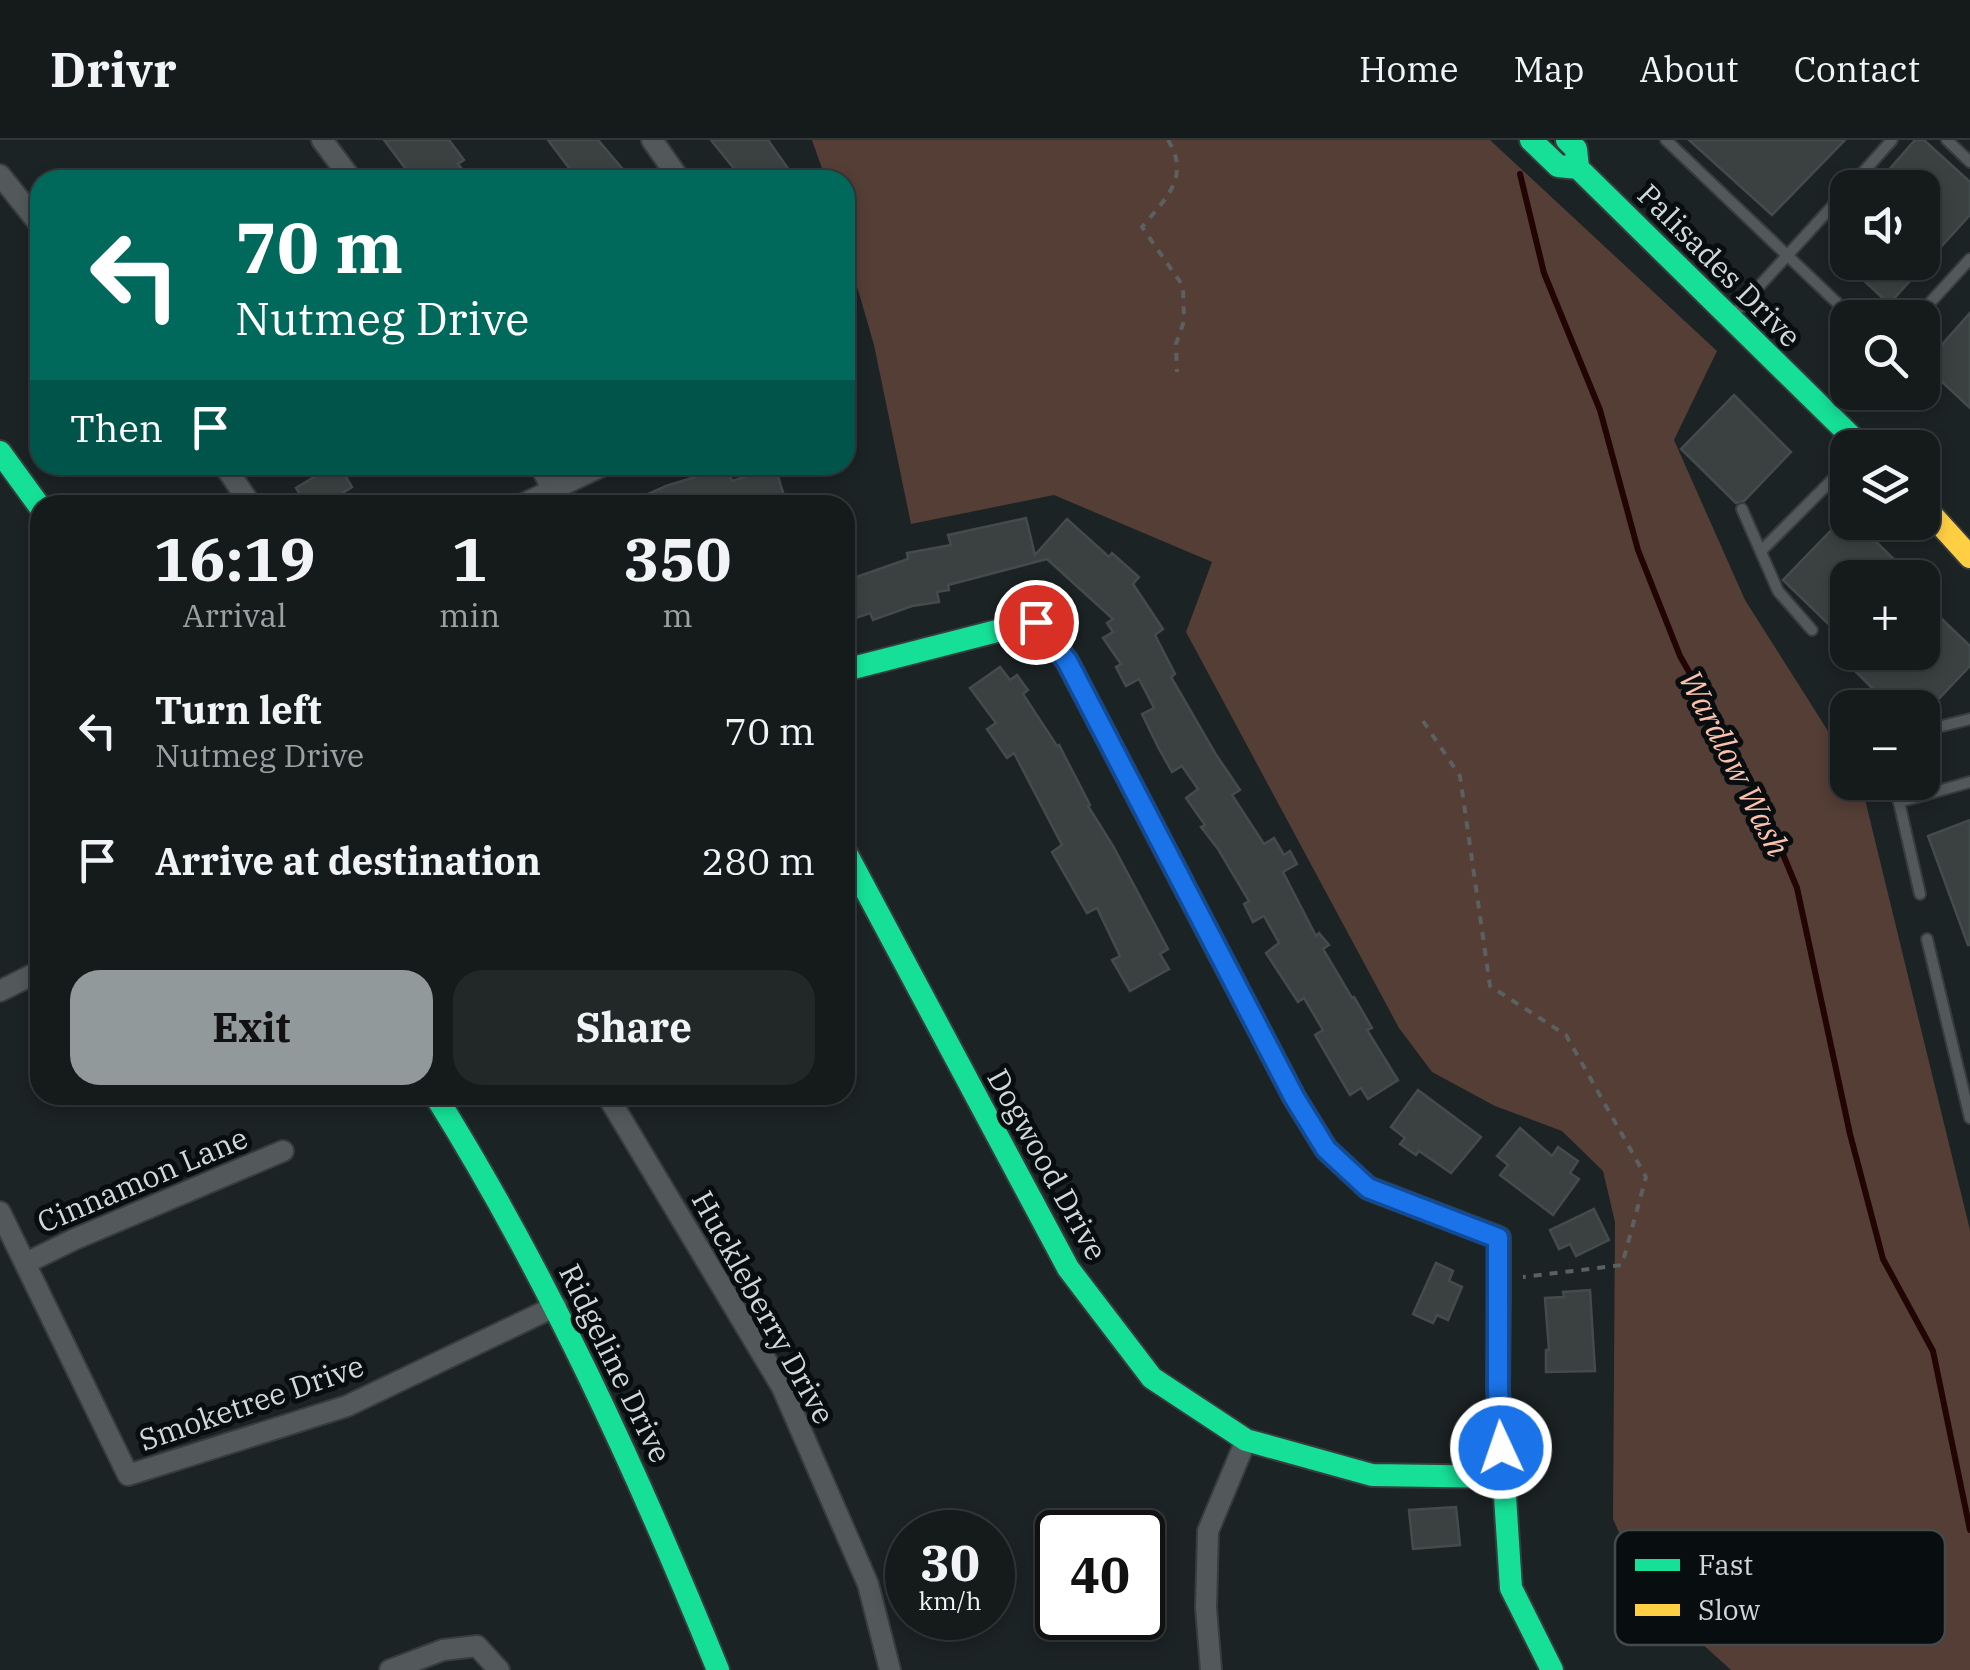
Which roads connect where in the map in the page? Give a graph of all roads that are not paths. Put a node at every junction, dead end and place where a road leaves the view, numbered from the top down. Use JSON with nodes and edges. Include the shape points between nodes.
{"nodes":[{"id":1,"x":322,"y":140,"type":"edge"},
{"id":2,"x":652,"y":140,"type":"edge"},
{"id":3,"x":1531,"y":140,"type":"edge"},
{"id":4,"x":1567,"y":140,"type":"edge"},
{"id":5,"x":1666,"y":140,"type":"edge"},
{"id":6,"x":1892,"y":140,"type":"edge"},
{"id":7,"x":1947,"y":140,"type":"edge"},
{"id":8,"x":1970,"y":162,"type":"edge"},
{"id":9,"x":1578,"y":168,"type":"junction"},
{"id":10,"x":344,"y":170,"type":"edge"},
{"id":11,"x":673,"y":170,"type":"edge"},
{"id":12,"x":1864,"y":170,"type":"edge"},
{"id":13,"x":0,"y":175,"type":"edge"},
{"id":14,"x":1830,"y":208,"type":"edge"},
{"id":15,"x":30,"y":212,"type":"edge"},
{"id":16,"x":1788,"y":254,"type":"junction"},
{"id":17,"x":1970,"y":260,"type":"edge"},
{"id":18,"x":1834,"y":300,"type":"edge"},
{"id":19,"x":1933,"y":300,"type":"edge"},
{"id":20,"x":1731,"y":318,"type":"junction"},
{"id":21,"x":1845,"y":430,"type":"edge"},
{"id":22,"x":1,"y":455,"type":"edge"},
{"id":23,"x":545,"y":475,"type":"edge"},
{"id":24,"x":582,"y":475,"type":"edge"},
{"id":25,"x":1830,"y":482,"type":"edge"},
{"id":26,"x":552,"y":489,"type":"junction"},
{"id":27,"x":31,"y":495,"type":"edge"},
{"id":28,"x":540,"y":495,"type":"edge"},
{"id":29,"x":1742,"y":508,"type":"dead end"},
{"id":30,"x":1940,"y":524,"type":"edge"},
{"id":31,"x":1761,"y":551,"type":"junction"},
{"id":32,"x":1970,"y":557,"type":"edge"},
{"id":33,"x":1812,"y":630,"type":"dead end"},
{"id":34,"x":855,"y":667,"type":"edge"},
{"id":35,"x":1970,"y":719,"type":"edge"},
{"id":36,"x":1940,"y":726,"type":"edge"},
{"id":37,"x":1970,"y":782,"type":"edge"},
{"id":38,"x":1899,"y":802,"type":"joint"},
{"id":39,"x":855,"y":870,"type":"edge"},
{"id":40,"x":1920,"y":894,"type":"dead end"},
{"id":41,"x":1926,"y":938,"type":"dead end"},
{"id":42,"x":30,"y":976,"type":"edge"},
{"id":43,"x":0,"y":990,"type":"edge"},
{"id":44,"x":441,"y":1105,"type":"edge"},
{"id":45,"x":614,"y":1105,"type":"edge"},
{"id":46,"x":1969,"y":1111,"type":"edge"},
{"id":47,"x":283,"y":1151,"type":"dead end"},
{"id":48,"x":0,"y":1212,"type":"edge"},
{"id":49,"x":26,"y":1264,"type":"junction"},
{"id":50,"x":556,"y":1306,"type":"junction"},
{"id":51,"x":1246,"y":1440,"type":"junction"},
{"id":52,"x":1502,"y":1477,"type":"junction"},
{"id":53,"x":390,"y":1670,"type":"edge"},
{"id":54,"x":499,"y":1670,"type":"edge"},
{"id":55,"x":718,"y":1670,"type":"edge"},
{"id":56,"x":890,"y":1670,"type":"edge"},
{"id":57,"x":1211,"y":1670,"type":"edge"},
{"id":58,"x":1552,"y":1670,"type":"edge"}],
"edges":[{"from":1,"to":10,"type":"street"},
{"from":2,"to":11,"type":"street"},
{"from":3,"to":9,"type":"street","name":"Palisades Drive","via":[[1558,166]]},
{"from":4,"to":9,"type":"street","name":"Palisades Drive","via":[[1576,148]]},
{"from":5,"to":16,"type":"lane"},
{"from":6,"to":12,"type":"lane"},
{"from":7,"to":8,"type":"lane"},
{"from":9,"to":20,"type":"street","name":"Palisades Drive"},
{"from":13,"to":15,"type":"street"},
{"from":14,"to":16,"type":"lane"},
{"from":16,"to":18,"type":"lane"},
{"from":16,"to":20,"type":"lane"},
{"from":17,"to":19,"type":"lane"},
{"from":20,"to":21,"type":"street","name":"Palisades Drive"},
{"from":22,"to":27,"type":"street"},
{"from":23,"to":26,"type":"street"},
{"from":24,"to":26,"type":"street"},
{"from":25,"to":31,"type":"lane"},
{"from":26,"to":28,"type":"street"},
{"from":29,"to":31,"type":"lane"},
{"from":30,"to":32,"type":"street"},
{"from":31,"to":33,"type":"lane","via":[[1778,591]]},
{"from":34,"to":52,"type":"street","via":[[1036,622],[1067,661],[1326,1149],[1368,1188],[1498,1238]]},
{"from":35,"to":36,"type":"lane"},
{"from":37,"to":38,"type":"lane"},
{"from":38,"to":40,"type":"lane"},
{"from":39,"to":51,"type":"street","name":"Dogwood Drive","via":[[1068,1268],[1152,1378]]},
{"from":41,"to":46,"type":"lane"},
{"from":42,"to":43,"type":"street"},
{"from":44,"to":50,"type":"street","name":"Ridgeline Drive"},
{"from":45,"to":56,"type":"street","name":"Huckleberry Drive","via":[[782,1387],[868,1584]]},
{"from":47,"to":49,"type":"street","name":"Cinnamon Lane"},
{"from":48,"to":49,"type":"street"},
{"from":49,"to":50,"type":"street","name":"Smoketree Drive","via":[[128,1475],[347,1406]]},
{"from":50,"to":55,"type":"street","name":"Ridgeline Drive","via":[[651,1504]]},
{"from":51,"to":52,"type":"street","name":"Dogwood Drive","via":[[1372,1476]]},
{"from":51,"to":57,"type":"street","via":[[1208,1531]]},
{"from":52,"to":58,"type":"street","via":[[1511,1588]]},
{"from":53,"to":54,"type":"street","via":[[442,1650],[478,1646]]}]}
